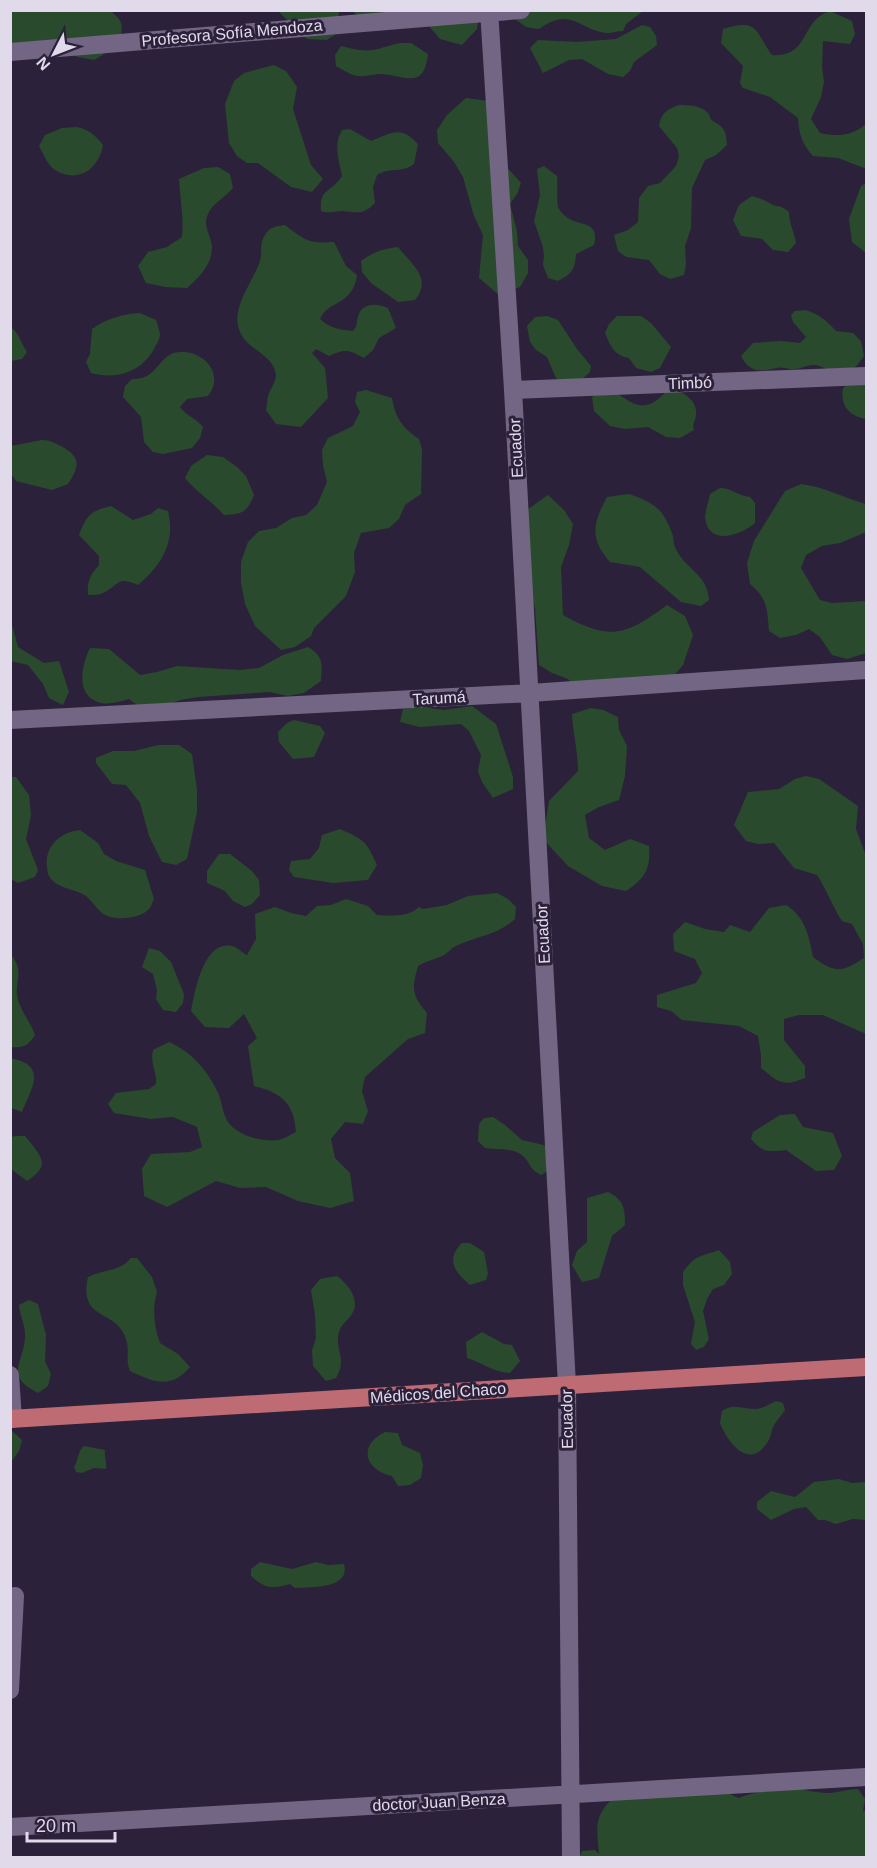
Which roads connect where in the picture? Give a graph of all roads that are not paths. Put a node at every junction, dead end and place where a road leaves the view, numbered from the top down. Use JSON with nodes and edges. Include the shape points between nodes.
{"nodes":[{"id":1,"x":521,"y":10,"type":"edge"},
{"id":2,"x":490,"y":11,"type":"edge"},
{"id":3,"x":10,"y":52,"type":"edge"},
{"id":4,"x":867,"y":376,"type":"edge"},
{"id":5,"x":513,"y":390,"type":"junction"},
{"id":6,"x":867,"y":670,"type":"edge"},
{"id":7,"x":530,"y":693,"type":"junction"},
{"id":8,"x":10,"y":720,"type":"edge"},
{"id":9,"x":867,"y":1367,"type":"edge"},
{"id":10,"x":10,"y":1376,"type":"edge"},
{"id":11,"x":567,"y":1385,"type":"junction"},
{"id":12,"x":12,"y":1419,"type":"edge"},
{"id":13,"x":15,"y":1596,"type":"dead end"},
{"id":14,"x":10,"y":1690,"type":"edge"},
{"id":15,"x":867,"y":1777,"type":"edge"},
{"id":16,"x":571,"y":1795,"type":"junction"},
{"id":17,"x":10,"y":1827,"type":"edge"},
{"id":18,"x":571,"y":1857,"type":"edge"}],
"edges":[{"from":1,"to":2,"type":"street","name":"Profesora Sofía Mendoza"},
{"from":2,"to":3,"type":"street","name":"Profesora Sofía Mendoza"},
{"from":2,"to":5,"type":"street","name":"Ecuador"},
{"from":4,"to":5,"type":"street","name":"Timbó"},
{"from":5,"to":7,"type":"street","name":"Ecuador"},
{"from":6,"to":7,"type":"street","name":"Tarumá"},
{"from":7,"to":8,"type":"street","name":"Tarumá"},
{"from":7,"to":11,"type":"street","name":"Ecuador"},
{"from":9,"to":11,"type":"main road","name":"Médicos del Chaco"},
{"from":10,"to":12,"type":"street"},
{"from":11,"to":12,"type":"main road","name":"Médicos del Chaco"},
{"from":11,"to":16,"type":"street","name":"Ecuador"},
{"from":13,"to":14,"type":"street"},
{"from":15,"to":16,"type":"street","name":"doctor Juan Benza"},
{"from":16,"to":17,"type":"street","name":"doctor Juan Benza"},
{"from":16,"to":18,"type":"street","name":"Ecuador"}]}
